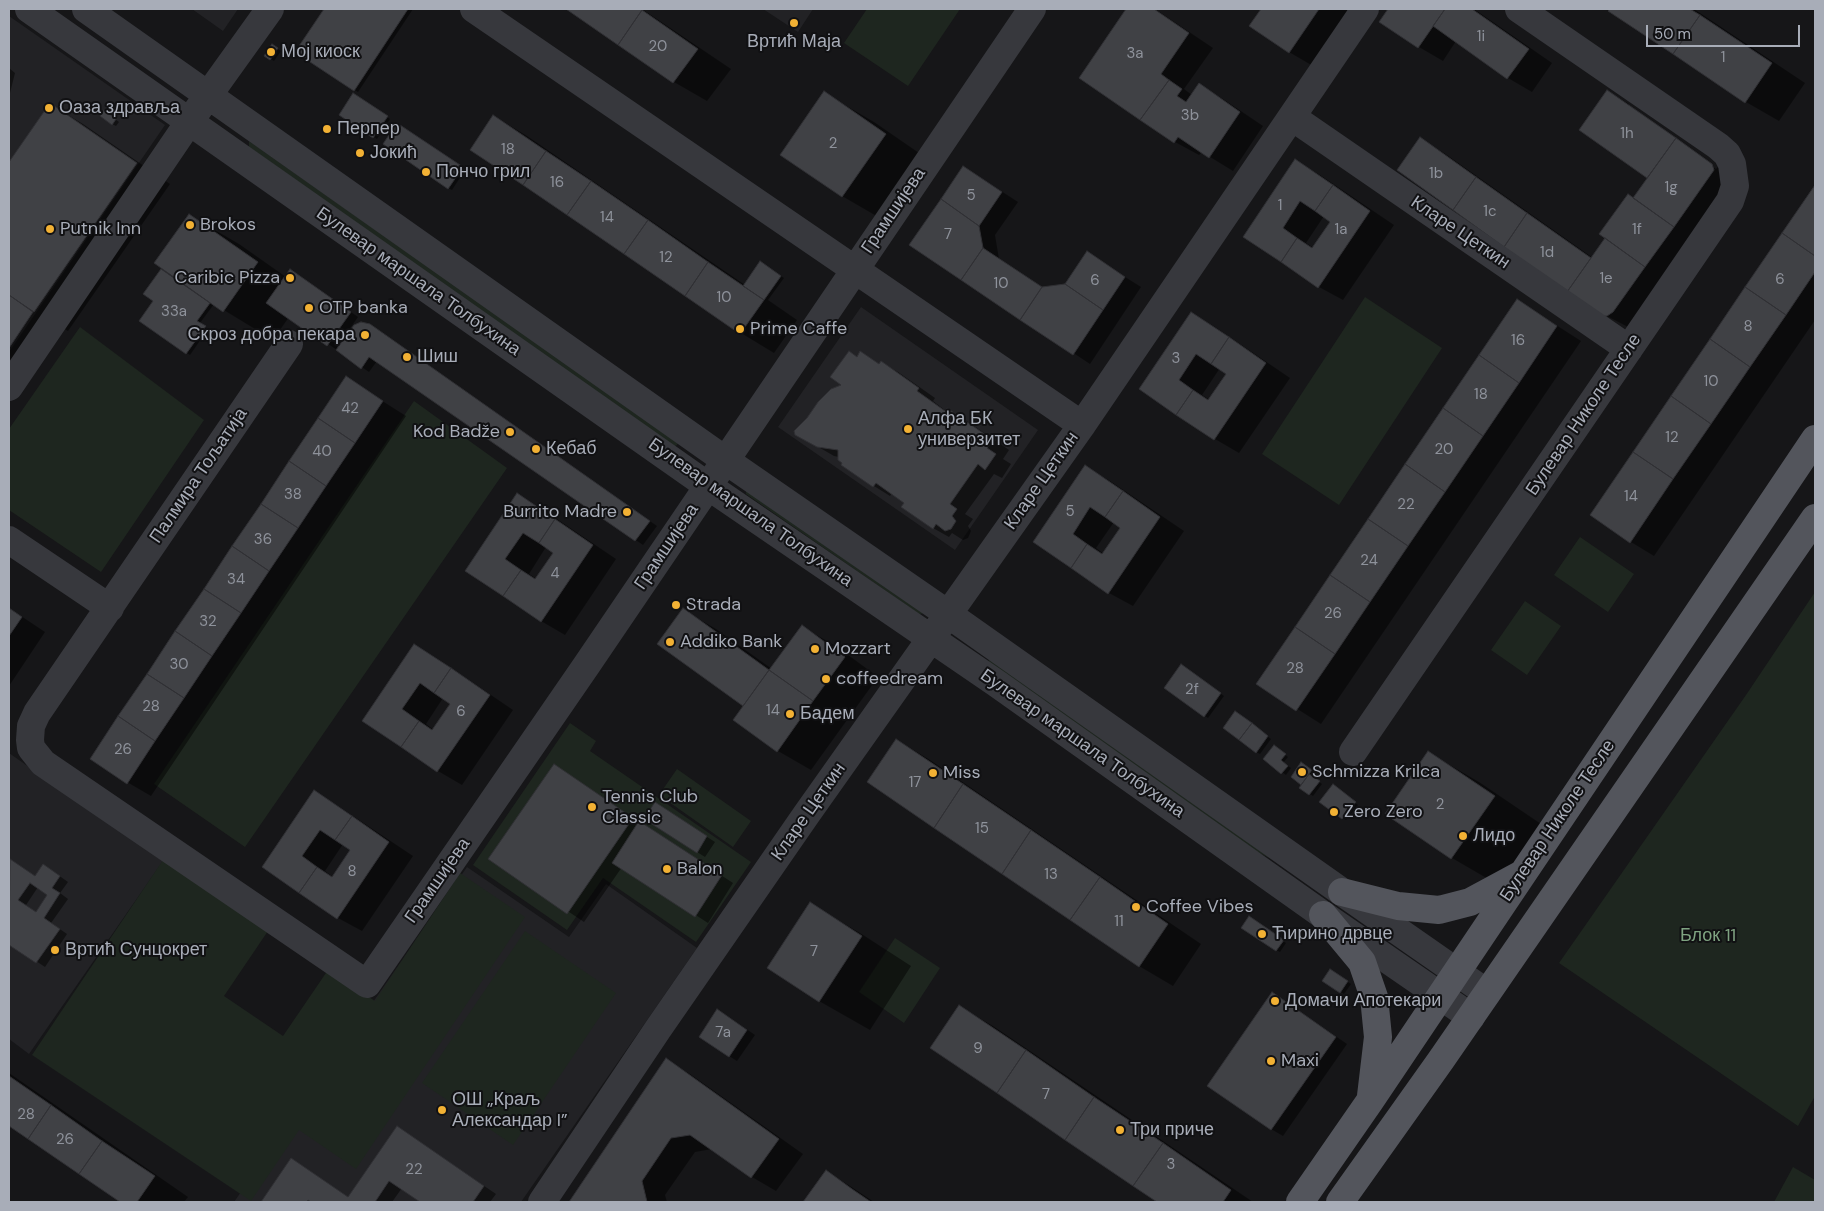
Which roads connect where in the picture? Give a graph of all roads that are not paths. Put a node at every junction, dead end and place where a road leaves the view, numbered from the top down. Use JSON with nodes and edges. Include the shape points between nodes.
{"nodes":[{"id":1,"x":30,"y":9,"type":"edge"},
{"id":2,"x":86,"y":9,"type":"edge"},
{"id":3,"x":270,"y":9,"type":"edge"},
{"id":4,"x":474,"y":9,"type":"edge"},
{"id":5,"x":1032,"y":9,"type":"edge"},
{"id":6,"x":1365,"y":9,"type":"edge"},
{"id":7,"x":1520,"y":9,"type":"edge"},
{"id":8,"x":208,"y":94,"type":"junction"},
{"id":9,"x":1292,"y":117,"type":"junction"},
{"id":10,"x":189,"y":122,"type":"junction"},
{"id":11,"x":855,"y":269,"type":"junction"},
{"id":12,"x":289,"y":344,"type":"dead end"},
{"id":13,"x":1629,"y":349,"type":"junction"},
{"id":14,"x":9,"y":387,"type":"edge"},
{"id":15,"x":1082,"y":425,"type":"junction"},
{"id":16,"x":1815,"y":439,"type":"edge"},
{"id":17,"x":725,"y":460,"type":"junction"},
{"id":18,"x":708,"y":486,"type":"junction"},
{"id":19,"x":1815,"y":518,"type":"edge"},
{"id":20,"x":9,"y":540,"type":"edge"},
{"id":21,"x":110,"y":608,"type":"junction"},
{"id":22,"x":948,"y":614,"type":"junction"},
{"id":23,"x":931,"y":637,"type":"junction"},
{"id":24,"x":1353,"y":752,"type":"dead end"},
{"id":25,"x":1524,"y":873,"type":"junction"},
{"id":26,"x":1342,"y":892,"type":"junction"},
{"id":27,"x":1323,"y":915,"type":"junction"},
{"id":28,"x":1457,"y":971,"type":"junction"},
{"id":29,"x":367,"y":984,"type":"joint"},
{"id":30,"x":1487,"y":993,"type":"junction"},
{"id":31,"x":1440,"y":996,"type":"junction"},
{"id":32,"x":1471,"y":1017,"type":"junction"},
{"id":33,"x":1370,"y":1102,"type":"junction"},
{"id":34,"x":542,"y":1202,"type":"edge"},
{"id":35,"x":1300,"y":1202,"type":"edge"},
{"id":36,"x":1340,"y":1202,"type":"edge"}],
"edges":[{"from":1,"to":10,"type":"street","name":"Булевар маршала Толбухина"},
{"from":2,"to":8,"type":"street","name":"Булевар маршала Толбухина"},
{"from":3,"to":8,"type":"street"},
{"from":4,"to":11,"type":"street"},
{"from":5,"to":11,"type":"street","name":"Грамшијева"},
{"from":6,"to":9,"type":"street","name":"Кларе Цеткин"},
{"from":7,"to":13,"type":"street","name":"Булевар Николе Тесле","via":[[1718,146],[1727,154],[1734,173],[1735,186],[1730,201]]},
{"from":8,"to":10,"type":"street"},
{"from":8,"to":17,"type":"street","name":"Булевар маршала Толбухина"},
{"from":9,"to":13,"type":"street","name":"Кларе Цеткин"},
{"from":9,"to":15,"type":"street","name":"Кларе Цеткин"},
{"from":10,"to":14,"type":"street"},
{"from":10,"to":18,"type":"street","name":"Булевар маршала Толбухина"},
{"from":11,"to":15,"type":"street","name":"Кларе Цеткин"},
{"from":11,"to":17,"type":"street","name":"Грамшијева"},
{"from":12,"to":21,"type":"street","name":"Палмира Тољатија"},
{"from":13,"to":24,"type":"street","name":"Булевар Николе Тесле"},
{"from":15,"to":22,"type":"street","name":"Кларе Цеткин"},
{"from":16,"to":25,"type":"main road","name":"Булевар Николе Тесле"},
{"from":17,"to":18,"type":"street","name":"Грамшијева"},
{"from":17,"to":22,"type":"street","name":"Булевар маршала Толбухина"},
{"from":18,"to":23,"type":"street","name":"Булевар маршала Толбухина"},
{"from":18,"to":29,"type":"street","name":"Грамшијева"},
{"from":19,"to":30,"type":"main road"},
{"from":20,"to":21,"type":"street"},
{"from":21,"to":29,"type":"street","name":"Палмира Тољатија","via":[[37,713],[31,726],[31,748],[44,763]]},
{"from":22,"to":23,"type":"street","name":"Кларе Цеткин"},
{"from":22,"to":26,"type":"street","name":"Булевар маршала Толбухина"},
{"from":23,"to":27,"type":"street","name":"Булевар маршала Толбухина"},
{"from":23,"to":34,"type":"street","name":"Кларе Цеткин","via":[[658,1029]]},
{"from":25,"to":26,"type":"main road","via":[[1470,902],[1439,910],[1398,906]]},
{"from":25,"to":28,"type":"main road","name":"Булевар Николе Тесле"},
{"from":26,"to":28,"type":"street","name":"Булевар маршала Толбухина"},
{"from":27,"to":31,"type":"street","name":"Булевар маршала Толбухина"},
{"from":27,"to":33,"type":"main road","via":[[1362,962],[1374,997],[1378,1037]]},
{"from":28,"to":30,"type":"street","name":"Булевар маршала Толбухина"},
{"from":28,"to":31,"type":"main road","name":"Булевар Николе Тесле"},
{"from":30,"to":32,"type":"main road"},
{"from":31,"to":32,"type":"street","name":"Булевар маршала Толбухина"},
{"from":31,"to":33,"type":"main road","name":"Булевар Николе Тесле"},
{"from":32,"to":36,"type":"main road"},
{"from":33,"to":35,"type":"main road","name":"Булевар Николе Тесле"}]}
